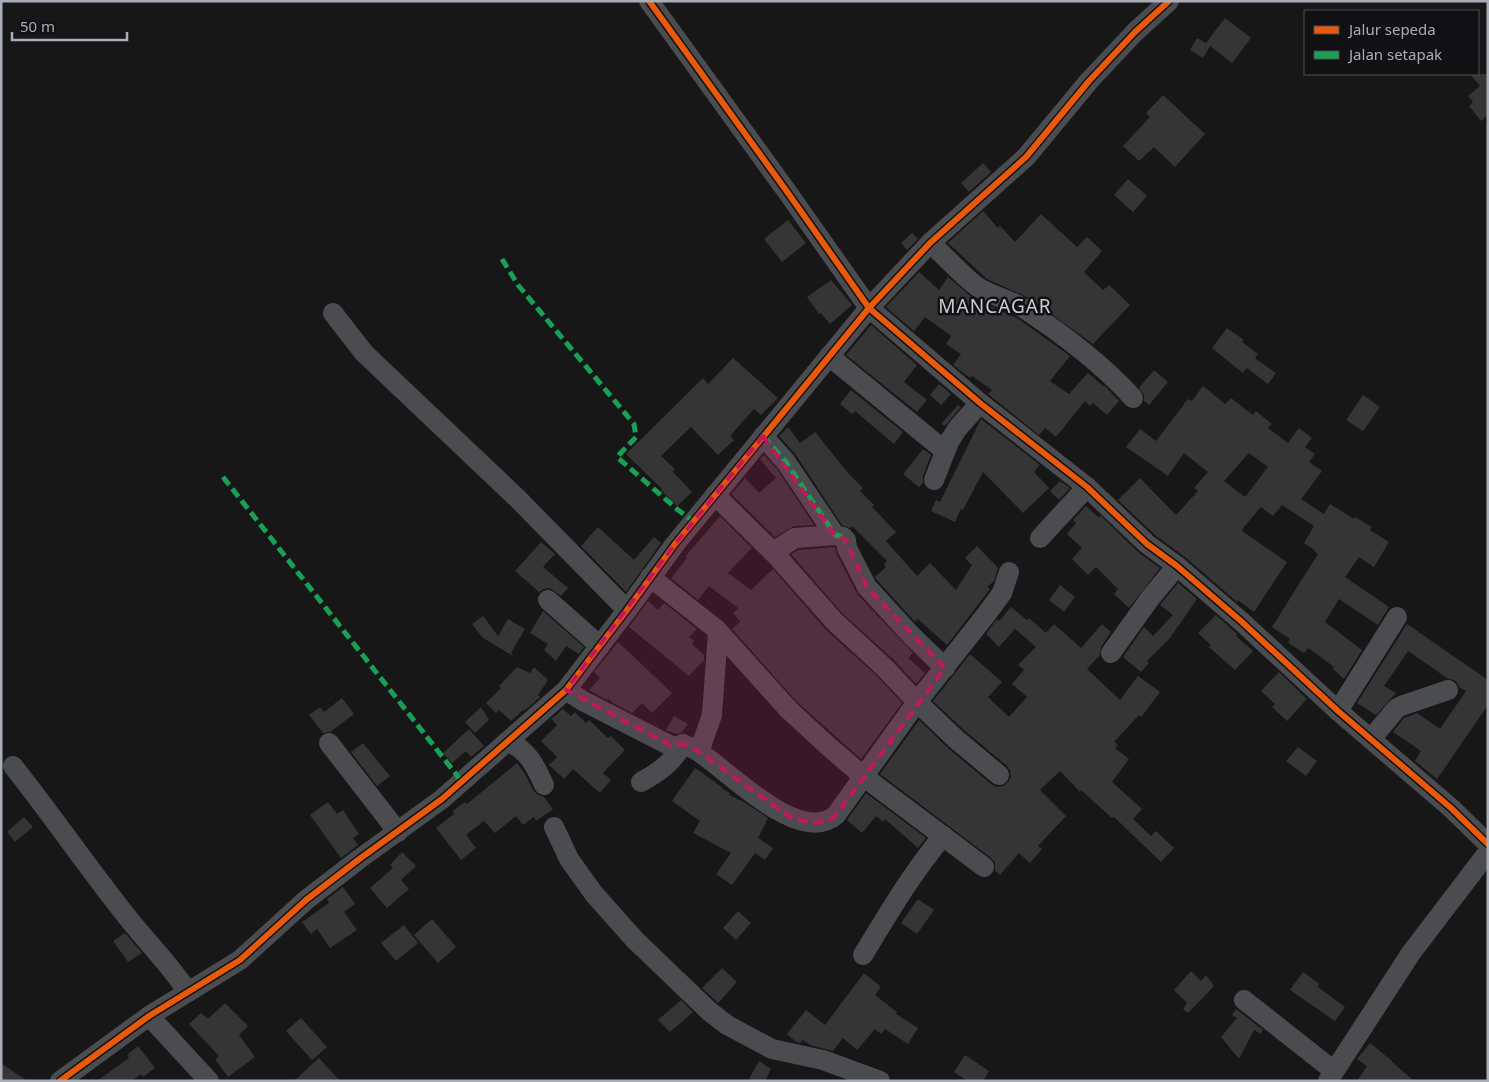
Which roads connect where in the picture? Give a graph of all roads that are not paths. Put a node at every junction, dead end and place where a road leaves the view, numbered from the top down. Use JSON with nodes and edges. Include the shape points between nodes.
{"nodes":[{"id":1,"x":649,"y":1,"type":"edge"},
{"id":2,"x":1169,"y":1,"type":"edge"},
{"id":3,"x":930,"y":242,"type":"junction"},
{"id":4,"x":869,"y":308,"type":"junction"},
{"id":5,"x":333,"y":313,"type":"dead end"},
{"id":6,"x":829,"y":356,"type":"junction"},
{"id":7,"x":1132,"y":398,"type":"dead end"},
{"id":8,"x":980,"y":403,"type":"junction"},
{"id":9,"x":763,"y":436,"type":"junction"},
{"id":10,"x":940,"y":446,"type":"junction"},
{"id":11,"x":934,"y":480,"type":"dead end"},
{"id":12,"x":1087,"y":487,"type":"junction"},
{"id":13,"x":715,"y":495,"type":"junction"},
{"id":14,"x":1040,"y":538,"type":"dead end"},
{"id":15,"x":843,"y":542,"type":"junction"},
{"id":16,"x":777,"y":556,"type":"junction"},
{"id":17,"x":1177,"y":566,"type":"junction"},
{"id":18,"x":1009,"y":572,"type":"dead end"},
{"id":19,"x":650,"y":577,"type":"junction"},
{"id":20,"x":548,"y":600,"type":"dead end"},
{"id":21,"x":627,"y":610,"type":"junction"},
{"id":22,"x":1397,"y":617,"type":"dead end"},
{"id":23,"x":713,"y":627,"type":"junction"},
{"id":24,"x":600,"y":646,"type":"junction"},
{"id":25,"x":1111,"y":653,"type":"dead end"},
{"id":26,"x":945,"y":668,"type":"junction"},
{"id":27,"x":566,"y":690,"type":"junction"},
{"id":28,"x":1448,"y":690,"type":"dead end"},
{"id":29,"x":917,"y":702,"type":"junction"},
{"id":30,"x":1338,"y":711,"type":"junction"},
{"id":31,"x":1371,"y":739,"type":"junction"},
{"id":32,"x":507,"y":742,"type":"junction"},
{"id":33,"x":329,"y":743,"type":"dead end"},
{"id":34,"x":691,"y":748,"type":"junction"},
{"id":35,"x":13,"y":766,"type":"dead end"},
{"id":36,"x":999,"y":775,"type":"dead end"},
{"id":37,"x":863,"y":776,"type":"junction"},
{"id":38,"x":641,"y":782,"type":"dead end"},
{"id":39,"x":544,"y":784,"type":"dead end"},
{"id":40,"x":554,"y":827,"type":"dead end"},
{"id":41,"x":398,"y":832,"type":"junction"},
{"id":42,"x":942,"y":836,"type":"junction"},
{"id":43,"x":1488,"y":844,"type":"edge"},
{"id":44,"x":1488,"y":852,"type":"edge"},
{"id":45,"x":984,"y":867,"type":"dead end"},
{"id":46,"x":863,"y":955,"type":"dead end"},
{"id":47,"x":188,"y":992,"type":"junction"},
{"id":48,"x":1244,"y":1000,"type":"dead end"},
{"id":49,"x":149,"y":1016,"type":"junction"},
{"id":50,"x":1331,"y":1076,"type":"edge"},
{"id":51,"x":60,"y":1081,"type":"edge"},
{"id":52,"x":208,"y":1081,"type":"edge"},
{"id":53,"x":880,"y":1081,"type":"edge"}],
"edges":[{"from":1,"to":4,"type":"street"},
{"from":2,"to":3,"type":"street","via":[[1089,81],[1021,162]]},
{"from":3,"to":4,"type":"street"},
{"from":3,"to":7,"type":"street","via":[[975,285],[1021,307],[1061,334]]},
{"from":4,"to":6,"type":"street"},
{"from":4,"to":8,"type":"street"},
{"from":5,"to":21,"type":"street","via":[[364,353],[516,498]]},
{"from":6,"to":9,"type":"street"},
{"from":6,"to":10,"type":"street"},
{"from":8,"to":10,"type":"street"},
{"from":8,"to":12,"type":"street"},
{"from":9,"to":13,"type":"street"},
{"from":9,"to":15,"type":"street","via":[[786,462]]},
{"from":10,"to":11,"type":"street"},
{"from":12,"to":14,"type":"street"},
{"from":12,"to":17,"type":"street","via":[[1147,544]]},
{"from":13,"to":16,"type":"street"},
{"from":13,"to":19,"type":"street"},
{"from":15,"to":16,"type":"street","via":[[795,538]]},
{"from":15,"to":26,"type":"street","via":[[867,587]]},
{"from":16,"to":29,"type":"street","via":[[834,621]]},
{"from":17,"to":25,"type":"street","via":[[1150,597]]},
{"from":17,"to":30,"type":"street"},
{"from":18,"to":26,"type":"street","via":[[1002,593]]},
{"from":19,"to":21,"type":"street"},
{"from":19,"to":23,"type":"street"},
{"from":20,"to":24,"type":"street"},
{"from":21,"to":24,"type":"street"},
{"from":22,"to":30,"type":"street"},
{"from":23,"to":34,"type":"street","via":[[712,715]]},
{"from":23,"to":37,"type":"street","via":[[789,710]]},
{"from":24,"to":27,"type":"street"},
{"from":26,"to":29,"type":"street"},
{"from":27,"to":32,"type":"street"},
{"from":27,"to":34,"type":"street","via":[[671,746]]},
{"from":28,"to":31,"type":"street","via":[[1396,709]]},
{"from":29,"to":36,"type":"street"},
{"from":29,"to":37,"type":"street"},
{"from":30,"to":31,"type":"street"},
{"from":31,"to":43,"type":"street"},
{"from":32,"to":39,"type":"street","via":[[527,755]]},
{"from":32,"to":41,"type":"street","via":[[442,799]]},
{"from":33,"to":41,"type":"street"},
{"from":34,"to":37,"type":"street","via":[[742,786],[791,818],[804,822],[829,821]]},
{"from":34,"to":38,"type":"street"},
{"from":35,"to":47,"type":"street"},
{"from":37,"to":42,"type":"street"},
{"from":40,"to":53,"type":"street","via":[[569,859],[594,894],[635,940],[709,1011],[727,1025],[772,1049],[823,1060]]},
{"from":41,"to":47,"type":"street","via":[[306,900],[240,960]]},
{"from":42,"to":45,"type":"street"},
{"from":42,"to":46,"type":"street","via":[[906,884]]},
{"from":44,"to":50,"type":"street","via":[[1411,953]]},
{"from":47,"to":49,"type":"street"},
{"from":48,"to":50,"type":"street"},
{"from":49,"to":51,"type":"street"},
{"from":49,"to":52,"type":"street"}]}
